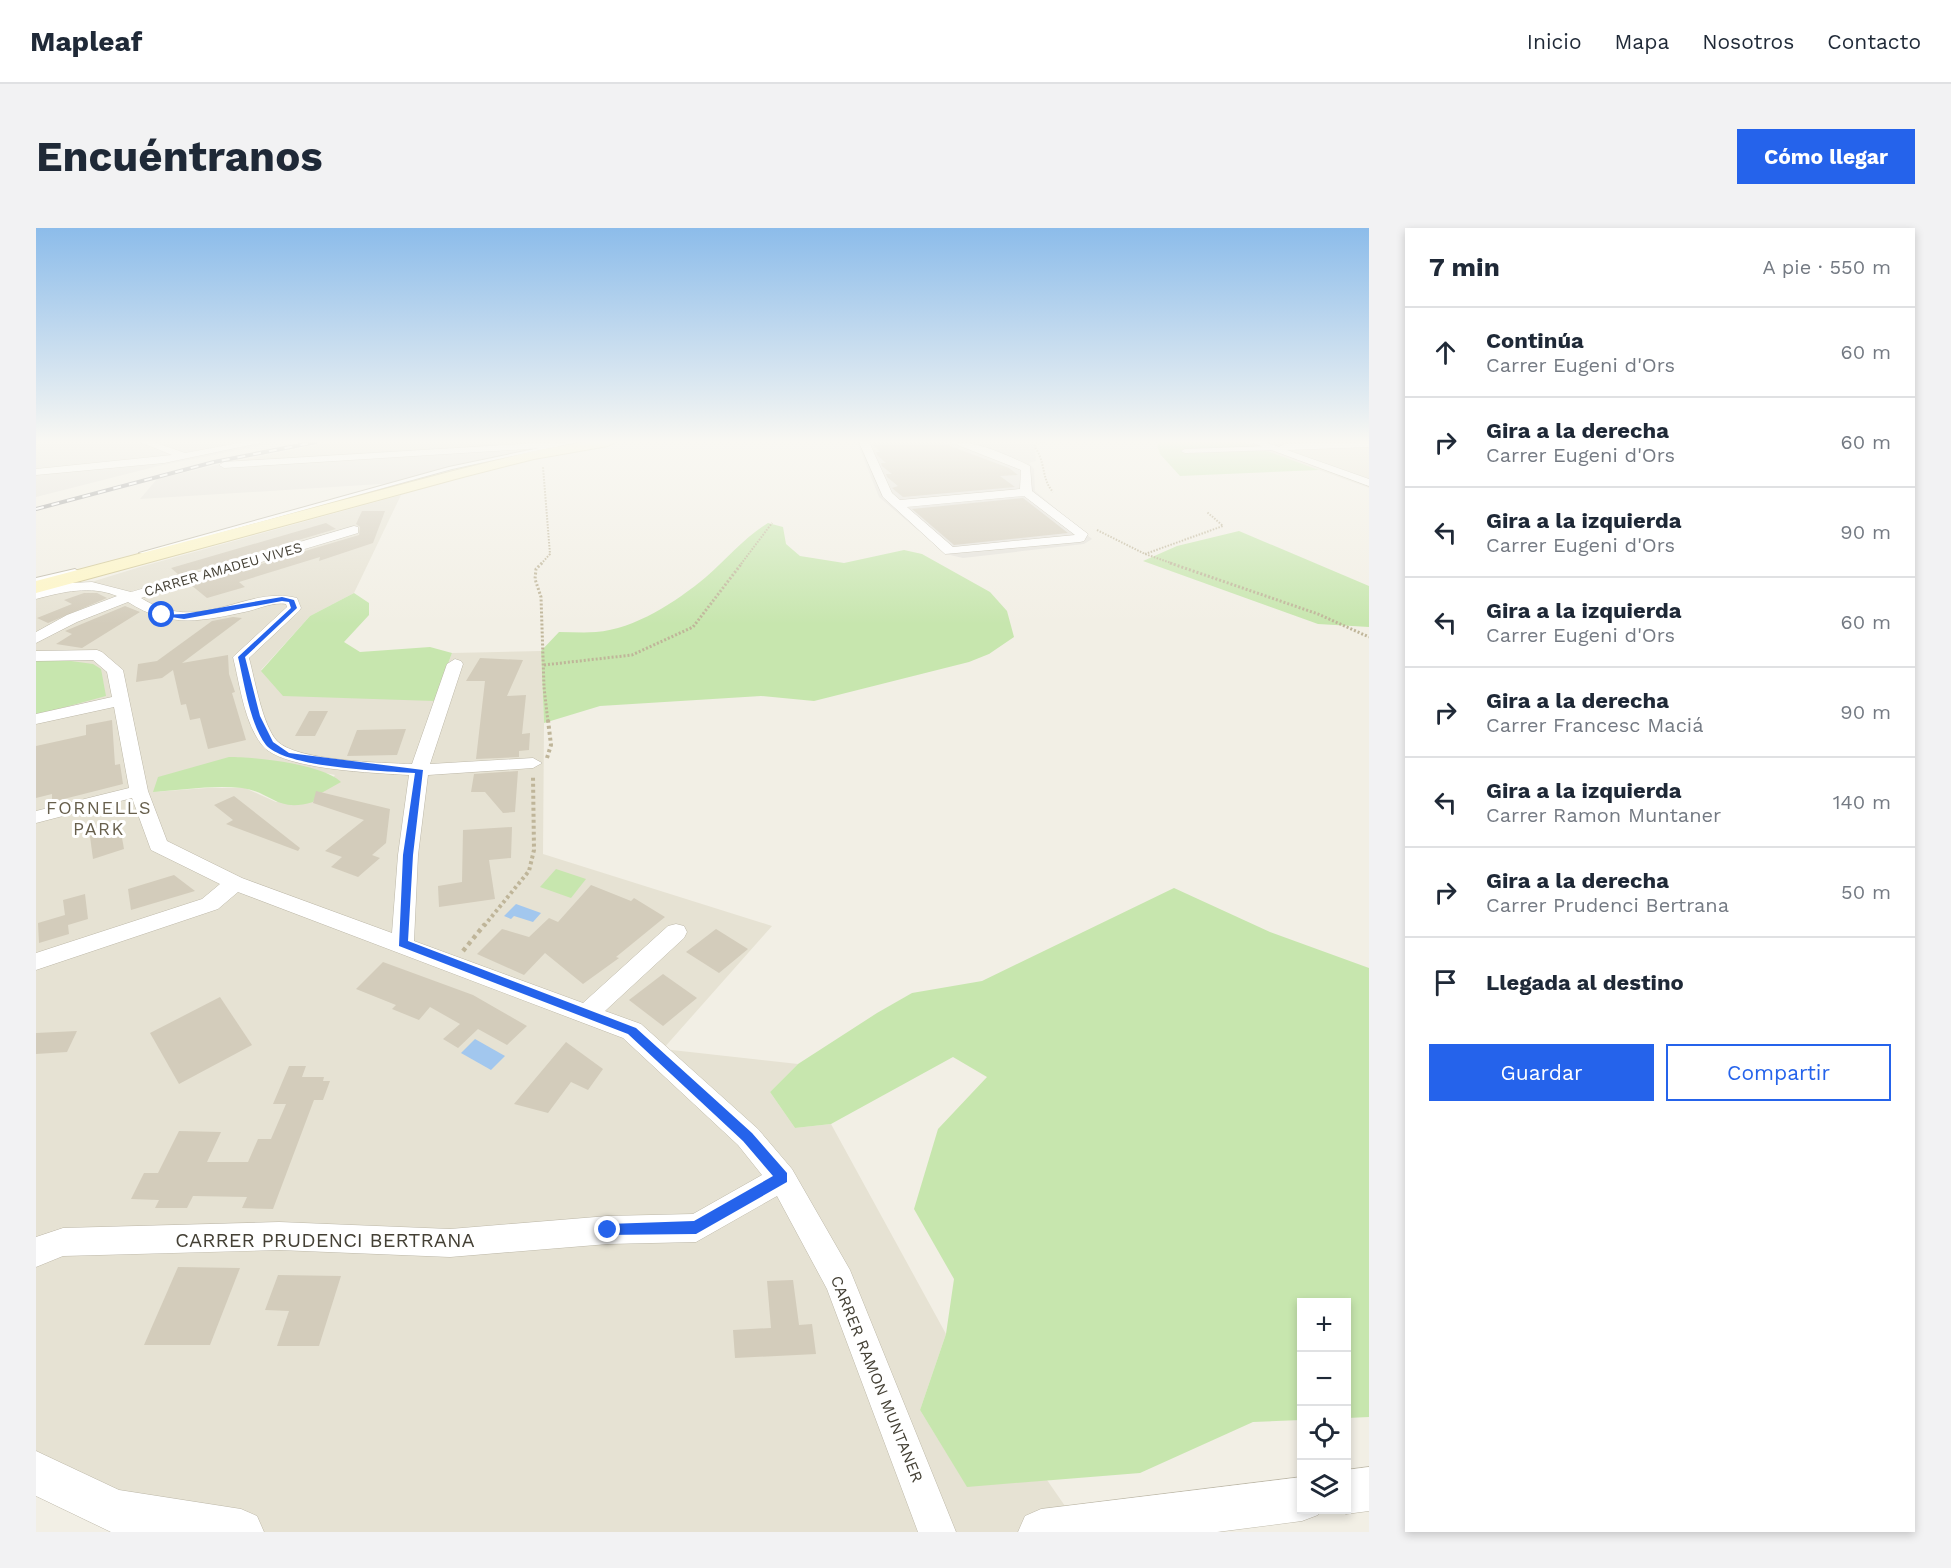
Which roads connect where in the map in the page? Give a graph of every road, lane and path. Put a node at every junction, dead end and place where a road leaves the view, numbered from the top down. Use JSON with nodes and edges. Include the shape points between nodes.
{"nodes":[{"id":1,"x":322,"y":503,"type":"edge"},
{"id":2,"x":354,"y":503,"type":"edge"},
{"id":3,"x":547,"y":503,"type":"edge"},
{"id":4,"x":910,"y":503,"type":"edge"},
{"id":5,"x":1040,"y":503,"type":"edge"},
{"id":6,"x":898,"y":504,"type":"joint"},
{"id":7,"x":1207,"y":512,"type":"dead end"},
{"id":8,"x":772,"y":522,"type":"dead end"},
{"id":9,"x":1092,"y":527,"type":"dead end"},
{"id":10,"x":354,"y":530,"type":"dead end"},
{"id":11,"x":1145,"y":554,"type":"junction"},
{"id":12,"x":36,"y":580,"type":"edge"},
{"id":13,"x":36,"y":587,"type":"edge"},
{"id":14,"x":36,"y":595,"type":"edge"},
{"id":15,"x":126,"y":596,"type":"junction"},
{"id":16,"x":1369,"y":637,"type":"edge"},
{"id":17,"x":36,"y":638,"type":"edge"},
{"id":18,"x":36,"y":656,"type":"edge"},
{"id":19,"x":455,"y":664,"type":"dead end"},
{"id":20,"x":544,"y":665,"type":"junction"},
{"id":21,"x":121,"y":699,"type":"junction"},
{"id":22,"x":36,"y":719,"type":"edge"},
{"id":23,"x":533,"y":763,"type":"junction"},
{"id":24,"x":419,"y":770,"type":"junction"},
{"id":25,"x":139,"y":791,"type":"junction"},
{"id":26,"x":36,"y":817,"type":"edge"},
{"id":27,"x":235,"y":883,"type":"junction"},
{"id":28,"x":676,"y":932,"type":"dead end"},
{"id":29,"x":403,"y":944,"type":"junction"},
{"id":30,"x":36,"y":962,"type":"edge"},
{"id":31,"x":453,"y":963,"type":"junction"},
{"id":32,"x":586,"y":1014,"type":"junction"},
{"id":33,"x":782,"y":1178,"type":"junction"},
{"id":34,"x":36,"y":1252,"type":"edge"},
{"id":35,"x":36,"y":1473,"type":"edge"},
{"id":36,"x":1369,"y":1490,"type":"edge"},
{"id":37,"x":1351,"y":1492,"type":"edge"},
{"id":38,"x":1297,"y":1500,"type":"edge"},
{"id":39,"x":241,"y":1532,"type":"edge"},
{"id":40,"x":937,"y":1532,"type":"edge"},
{"id":41,"x":1041,"y":1532,"type":"edge"}],
"edges":[{"from":1,"to":12,"type":"lane"},
{"from":2,"to":13,"type":"main road"},
{"from":3,"to":20,"type":"path","via":[[550,554],[536,569],[535,579],[542,597]]},
{"from":4,"to":6,"type":"street"},
{"from":5,"to":6,"type":"street","via":[[1082,534],[1080,538],[950,551]]},
{"from":7,"to":11,"type":"path","via":[[1223,526]]},
{"from":8,"to":20,"type":"path","via":[[693,627],[632,655]]},
{"from":9,"to":11,"type":"path"},
{"from":10,"to":15,"type":"street","name":"CARRER AMADEU VIVES"},
{"from":11,"to":16,"type":"path","via":[[1313,612]]},
{"from":14,"to":15,"type":"street","via":[[92,585]]},
{"from":15,"to":17,"type":"street","via":[[66,619]]},
{"from":15,"to":24,"type":"street","via":[[162,615],[184,616],[282,599],[292,601],[294,608],[241,657],[256,716],[269,743],[286,755],[359,767]]},
{"from":18,"to":21,"type":"street","name":"CARRER RAMON MUNTANER","via":[[97,655],[115,670]]},
{"from":19,"to":24,"type":"street"},
{"from":20,"to":23,"type":"path","via":[[550,744],[547,758]]},
{"from":21,"to":22,"type":"street"},
{"from":21,"to":25,"type":"street","name":"CARRER RAMON MUNTANER"},
{"from":23,"to":24,"type":"street"},
{"from":23,"to":31,"type":"path","via":[[534,850],[529,871]]},
{"from":24,"to":29,"type":"street","via":[[408,855]]},
{"from":25,"to":26,"type":"street"},
{"from":25,"to":27,"type":"street","name":"CARRER RAMON MUNTANER","via":[[158,845]]},
{"from":27,"to":29,"type":"street","name":"CARRER RAMON MUNTANER"},
{"from":27,"to":30,"type":"street","via":[[210,904]]},
{"from":28,"to":32,"type":"street"},
{"from":29,"to":31,"type":"street","name":"CARRER RAMON MUNTANER"},
{"from":31,"to":32,"type":"street","name":"CARRER RAMON MUNTANER"},
{"from":32,"to":33,"type":"street","name":"CARRER RAMON MUNTANER","via":[[632,1031],[748,1137]]},
{"from":33,"to":34,"type":"street","name":"CARRER PRUDENCI BERTRANA","via":[[696,1228],[608,1230],[450,1243],[279,1236],[63,1242]]},
{"from":33,"to":40,"type":"street","name":"CARRER RAMON MUNTANER","via":[[839,1281]]},
{"from":35,"to":39,"type":"street","via":[[116,1512]]},
{"from":36,"to":37,"type":"street"},
{"from":38,"to":41,"type":"street"}]}
